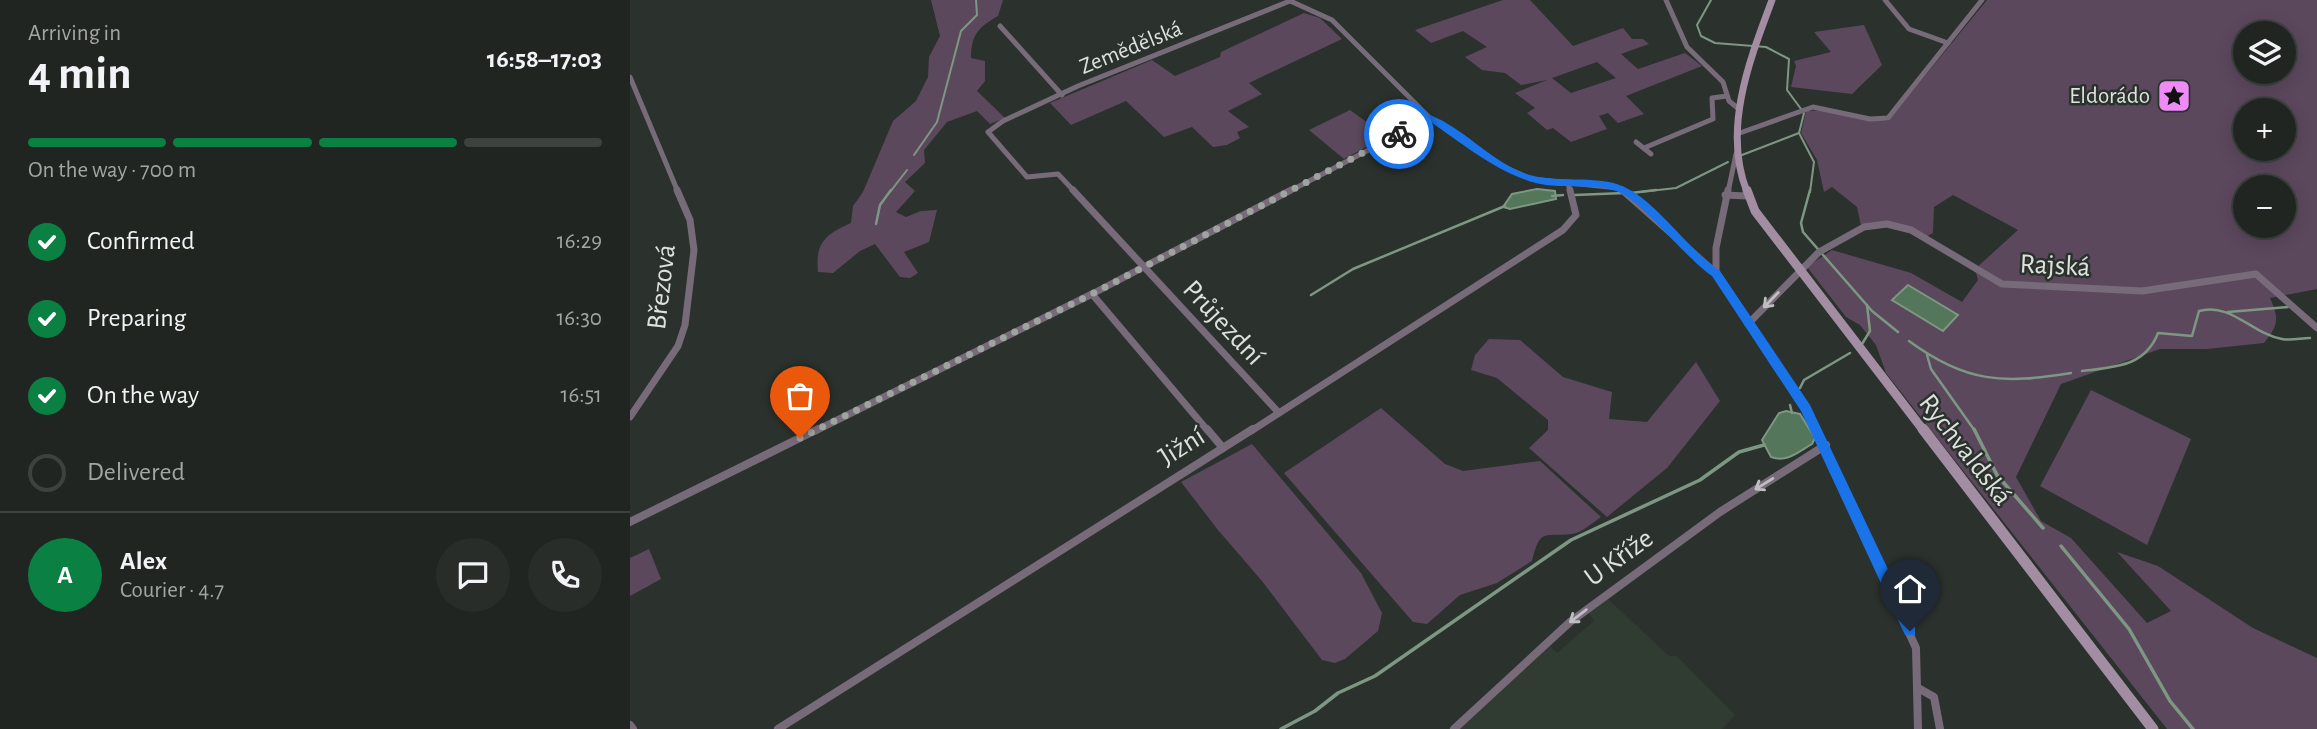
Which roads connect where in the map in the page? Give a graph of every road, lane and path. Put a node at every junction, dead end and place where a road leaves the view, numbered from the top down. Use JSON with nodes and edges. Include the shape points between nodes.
{"nodes":[{"id":1,"x":1666,"y":0,"type":"edge"},
{"id":2,"x":1772,"y":0,"type":"edge"},
{"id":3,"x":1885,"y":0,"type":"edge"},
{"id":4,"x":1982,"y":0,"type":"edge"},
{"id":5,"x":1289,"y":1,"type":"edge"},
{"id":6,"x":1000,"y":26,"type":"dead end"},
{"id":7,"x":1948,"y":43,"type":"junction"},
{"id":8,"x":630,"y":77,"type":"edge"},
{"id":9,"x":1062,"y":95,"type":"junction"},
{"id":10,"x":1727,"y":96,"type":"junction"},
{"id":11,"x":1740,"y":110,"type":"junction"},
{"id":12,"x":1430,"y":118,"type":"junction"},
{"id":13,"x":1737,"y":134,"type":"junction"},
{"id":14,"x":1636,"y":142,"type":"dead end"},
{"id":15,"x":1644,"y":148,"type":"junction"},
{"id":16,"x":1651,"y":154,"type":"dead end"},
{"id":17,"x":1736,"y":154,"type":"junction"},
{"id":18,"x":1568,"y":183,"type":"junction"},
{"id":19,"x":1725,"y":195,"type":"junction"},
{"id":20,"x":1747,"y":196,"type":"junction"},
{"id":21,"x":1143,"y":267,"type":"junction"},
{"id":22,"x":1798,"y":270,"type":"junction"},
{"id":23,"x":1716,"y":273,"type":"junction"},
{"id":24,"x":1092,"y":294,"type":"junction"},
{"id":25,"x":1748,"y":324,"type":"junction"},
{"id":26,"x":2317,"y":328,"type":"edge"},
{"id":27,"x":1279,"y":413,"type":"junction"},
{"id":28,"x":630,"y":417,"type":"edge"},
{"id":29,"x":1826,"y":445,"type":"junction"},
{"id":30,"x":1223,"y":448,"type":"junction"},
{"id":31,"x":630,"y":522,"type":"edge"},
{"id":32,"x":1919,"y":688,"type":"junction"},
{"id":33,"x":778,"y":729,"type":"edge"},
{"id":34,"x":1454,"y":729,"type":"edge"},
{"id":35,"x":1918,"y":729,"type":"edge"},
{"id":36,"x":1940,"y":729,"type":"edge"},
{"id":37,"x":2152,"y":729,"type":"edge"}],
"edges":[{"from":1,"to":10,"type":"street","via":[[1681,37],[1723,82]]},
{"from":2,"to":11,"type":"street","name":"Rychvaldská","via":[[1754,46]]},
{"from":3,"to":7,"type":"street","via":[[1909,29]]},
{"from":4,"to":7,"type":"street"},
{"from":5,"to":9,"type":"street","name":"Zemědělská"},
{"from":5,"to":12,"type":"street","via":[[1332,20]]},
{"from":6,"to":9,"type":"street"},
{"from":7,"to":13,"type":"street","via":[[1888,118],[1805,108],[1752,133]]},
{"from":8,"to":28,"type":"street","name":"Březová","via":[[690,220],[694,250],[678,346]]},
{"from":9,"to":21,"type":"street","name":"Průjezdní","via":[[996,124],[989,135],[1027,177],[1058,174]]},
{"from":10,"to":11,"type":"street"},
{"from":10,"to":15,"type":"street","via":[[1712,98],[1713,119]]},
{"from":11,"to":13,"type":"street","name":"Rychvaldská"},
{"from":12,"to":18,"type":"street","via":[[1506,169],[1531,179]]},
{"from":12,"to":21,"type":"street"},
{"from":13,"to":17,"type":"street","name":"Rychvaldská"},
{"from":14,"to":15,"type":"street"},
{"from":15,"to":16,"type":"street"},
{"from":17,"to":19,"type":"street"},
{"from":17,"to":20,"type":"street","name":"Rychvaldská"},
{"from":18,"to":23,"type":"street","via":[[1608,185],[1631,195]]},
{"from":18,"to":27,"type":"street","name":"Jižní","via":[[1576,215],[1563,230]]},
{"from":19,"to":20,"type":"street"},
{"from":19,"to":23,"type":"street"},
{"from":20,"to":22,"type":"street","name":"Rychvaldská"},
{"from":21,"to":24,"type":"street"},
{"from":21,"to":27,"type":"street","name":"Průjezdní"},
{"from":22,"to":25,"type":"street","name":"Rajská","one_way":true},
{"from":22,"to":26,"type":"street","name":"Rajská","via":[[1819,250],[1857,230],[1894,226],[1912,230],[2002,284],[2141,291],[2256,274]]},
{"from":22,"to":37,"type":"street","name":"Rychvaldská"},
{"from":23,"to":25,"type":"street"},
{"from":24,"to":30,"type":"street"},
{"from":24,"to":31,"type":"street"},
{"from":25,"to":29,"type":"street"},
{"from":27,"to":30,"type":"street","name":"Jižní"},
{"from":29,"to":32,"type":"street","via":[[1910,631]]},
{"from":29,"to":34,"type":"street","name":"U Kříže","one_way":true,"via":[[1720,512],[1580,614]]},
{"from":30,"to":33,"type":"street","name":"Jižní"},
{"from":32,"to":35,"type":"street"},
{"from":32,"to":36,"type":"street","via":[[1934,697]]}]}
